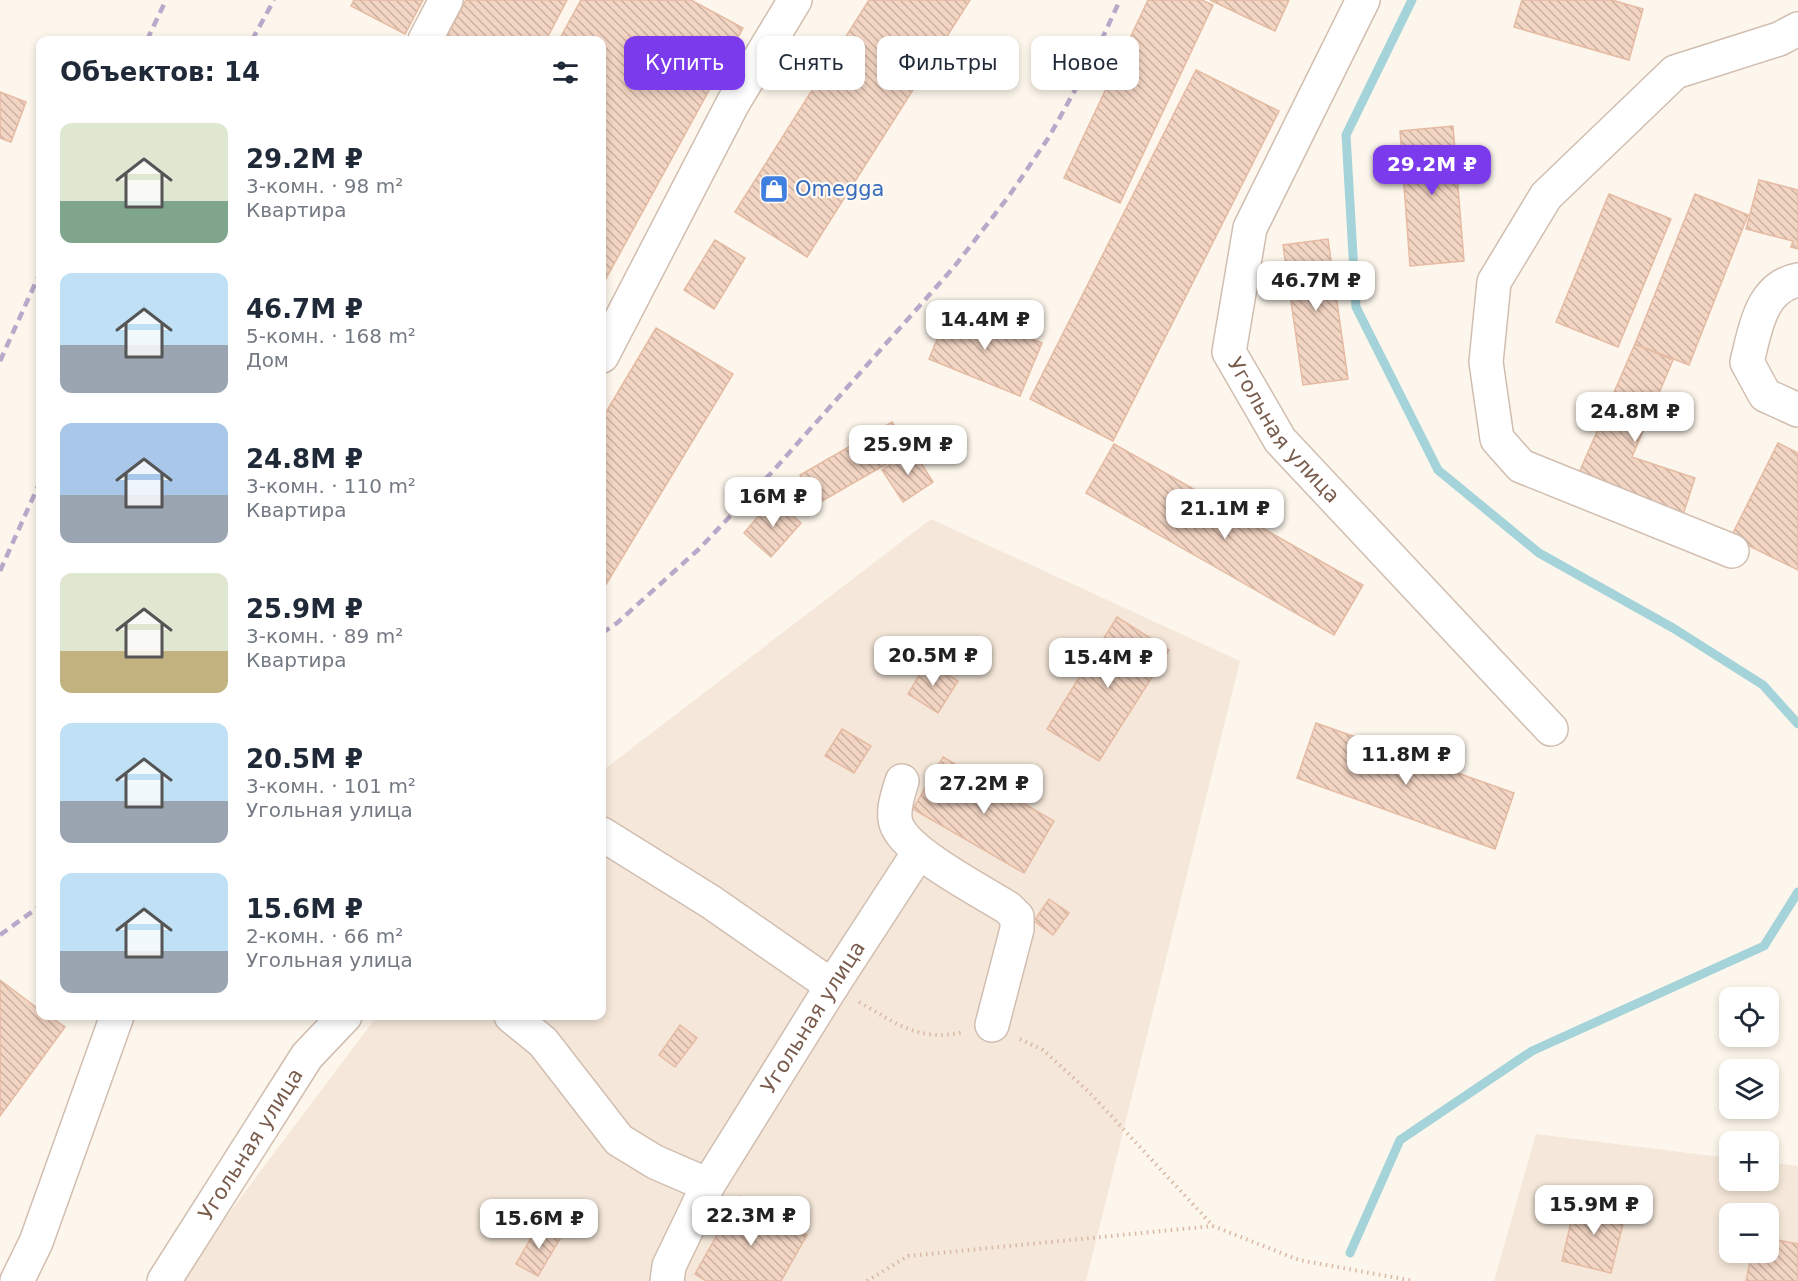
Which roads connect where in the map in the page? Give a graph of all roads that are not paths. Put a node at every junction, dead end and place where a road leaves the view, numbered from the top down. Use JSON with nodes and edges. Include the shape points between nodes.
{"nodes":[{"id":1,"x":446,"y":0,"type":"edge"},
{"id":2,"x":795,"y":0,"type":"edge"},
{"id":3,"x":1363,"y":0,"type":"edge"},
{"id":4,"x":1798,"y":29,"type":"edge"},
{"id":5,"x":427,"y":36,"type":"edge"},
{"id":6,"x":1798,"y":280,"type":"edge"},
{"id":7,"x":606,"y":348,"type":"edge"},
{"id":8,"x":1798,"y":410,"type":"edge"},
{"id":9,"x":1732,"y":551,"type":"dead end"},
{"id":10,"x":1551,"y":729,"type":"dead end"},
{"id":11,"x":902,"y":781,"type":"dead end"},
{"id":12,"x":606,"y":836,"type":"edge"},
{"id":13,"x":919,"y":852,"type":"junction"},
{"id":14,"x":832,"y":986,"type":"junction"},
{"id":15,"x":116,"y":1020,"type":"edge"},
{"id":16,"x":341,"y":1020,"type":"edge"},
{"id":17,"x":516,"y":1020,"type":"edge"},
{"id":18,"x":992,"y":1025,"type":"road end"},
{"id":19,"x":708,"y":1185,"type":"junction"},
{"id":20,"x":17,"y":1281,"type":"edge"},
{"id":21,"x":164,"y":1281,"type":"edge"},
{"id":22,"x":667,"y":1281,"type":"edge"}],
"edges":[{"from":1,"to":5,"type":"street"},
{"from":2,"to":7,"type":"street","via":[[733,103]]},
{"from":3,"to":10,"type":"street","name":"Угольная улица","via":[[1250,228],[1229,351],[1280,440]]},
{"from":4,"to":9,"type":"street","via":[[1779,39],[1675,72],[1546,196],[1494,282],[1486,362],[1497,439],[1521,466]]},
{"from":6,"to":8,"type":"street","via":[[1786,282],[1760,308],[1747,362],[1765,395]]},
{"from":11,"to":13,"type":"street","via":[[896,804],[897,827]]},
{"from":12,"to":14,"type":"street","via":[[711,902]]},
{"from":13,"to":14,"type":"street","name":"Угольная улица"},
{"from":13,"to":18,"type":"street","via":[[1017,917]]},
{"from":14,"to":19,"type":"street","name":"Угольная улица"},
{"from":15,"to":20,"type":"street","via":[[36,1242]]},
{"from":16,"to":21,"type":"street","name":"Угольная улица","via":[[307,1056]]},
{"from":17,"to":19,"type":"street","via":[[543,1042],[619,1140],[655,1162]]},
{"from":19,"to":22,"type":"street","name":"Угольная улица","via":[[669,1266]]}]}
